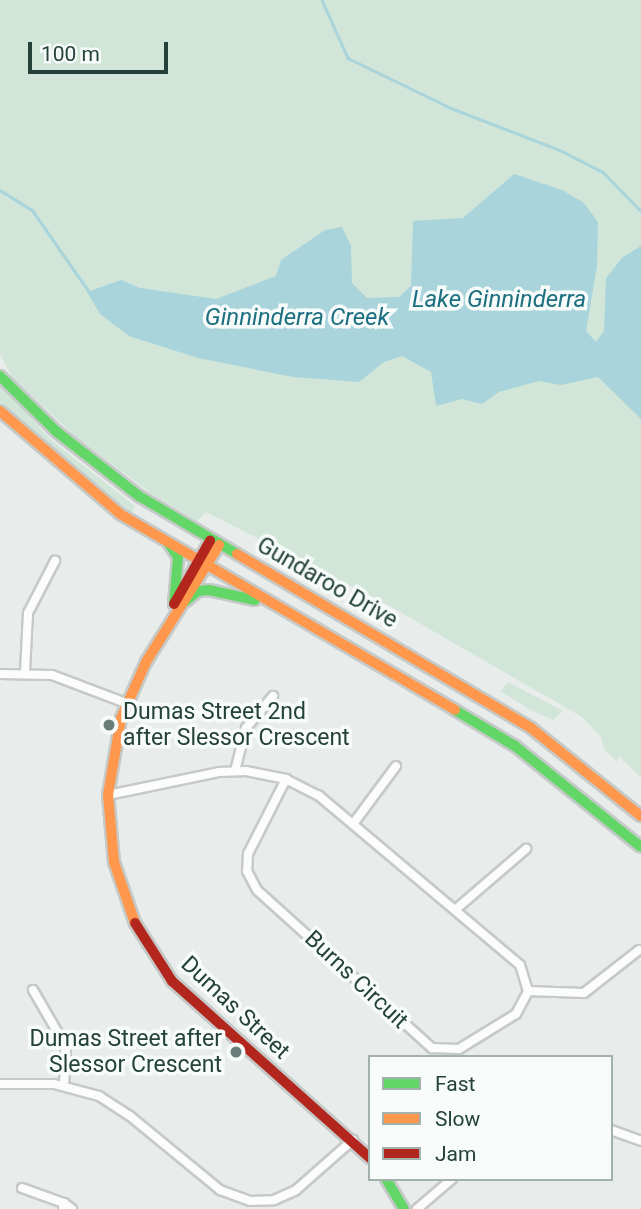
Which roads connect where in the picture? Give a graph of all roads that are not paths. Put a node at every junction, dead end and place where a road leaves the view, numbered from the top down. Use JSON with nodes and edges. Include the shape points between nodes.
{"nodes":[{"id":1,"x":0,"y":376,"type":"edge"},
{"id":2,"x":0,"y":411,"type":"edge"},
{"id":3,"x":167,"y":541,"type":"junction"},
{"id":4,"x":214,"y":543,"type":"junction"},
{"id":5,"x":55,"y":561,"type":"dead end"},
{"id":6,"x":203,"y":563,"type":"junction"},
{"id":7,"x":180,"y":603,"type":"junction"},
{"id":8,"x":278,"y":608,"type":"junction"},
{"id":9,"x":25,"y":671,"type":"junction"},
{"id":10,"x":0,"y":674,"type":"edge"},
{"id":11,"x":273,"y":696,"type":"dead end"},
{"id":12,"x":126,"y":704,"type":"junction"},
{"id":13,"x":396,"y":766,"type":"dead end"},
{"id":14,"x":235,"y":771,"type":"junction"},
{"id":15,"x":286,"y":779,"type":"junction"},
{"id":16,"x":108,"y":795,"type":"junction"},
{"id":17,"x":641,"y":816,"type":"edge"},
{"id":18,"x":353,"y":824,"type":"junction"},
{"id":19,"x":641,"y":847,"type":"edge"},
{"id":20,"x":526,"y":849,"type":"dead end"},
{"id":21,"x":455,"y":910,"type":"junction"},
{"id":22,"x":639,"y":950,"type":"dead end"},
{"id":23,"x":33,"y":990,"type":"dead end"},
{"id":24,"x":528,"y":990,"type":"junction"},
{"id":25,"x":0,"y":1084,"type":"edge"},
{"id":26,"x":64,"y":1085,"type":"junction"},
{"id":27,"x":613,"y":1129,"type":"edge"},
{"id":28,"x":640,"y":1136,"type":"edge"},
{"id":29,"x":353,"y":1140,"type":"junction"},
{"id":30,"x":368,"y":1156,"type":"edge"},
{"id":31,"x":387,"y":1181,"type":"edge"},
{"id":32,"x":450,"y":1181,"type":"edge"},
{"id":33,"x":22,"y":1188,"type":"dead end"},
{"id":34,"x":267,"y":1205,"type":"edge"},
{"id":35,"x":64,"y":1206,"type":"edge"},
{"id":36,"x":72,"y":1209,"type":"edge"},
{"id":37,"x":404,"y":1209,"type":"edge"},
{"id":38,"x":417,"y":1209,"type":"edge"}],
"edges":[{"from":1,"to":4,"type":"main road","name":"Gundaroo Drive","via":[[97,465]]},
{"from":2,"to":3,"type":"main road","name":"Gundaroo Drive","via":[[81,485]]},
{"from":3,"to":6,"type":"main road","name":"Gundaroo Drive"},
{"from":3,"to":7,"type":"main road","via":[[178,557]]},
{"from":4,"to":6,"type":"main road","name":"Dumas Street"},
{"from":4,"to":17,"type":"main road","name":"Gundaroo Drive","via":[[531,728]]},
{"from":5,"to":9,"type":"street","via":[[28,613]]},
{"from":6,"to":7,"type":"main road","name":"Dumas Street"},
{"from":6,"to":8,"type":"main road","name":"Gundaroo Drive"},
{"from":7,"to":8,"type":"main road","via":[[198,591],[209,590]]},
{"from":7,"to":12,"type":"main road","name":"Dumas Street"},
{"from":8,"to":19,"type":"main road","name":"Gundaroo Drive","via":[[515,746]]},
{"from":9,"to":10,"type":"street"},
{"from":9,"to":12,"type":"street","via":[[52,675]]},
{"from":11,"to":14,"type":"street","via":[[246,728]]},
{"from":12,"to":16,"type":"main road","name":"Dumas Street","via":[[113,748]]},
{"from":13,"to":18,"type":"street"},
{"from":14,"to":15,"type":"street"},
{"from":14,"to":16,"type":"street"},
{"from":15,"to":18,"type":"street","via":[[319,796]]},
{"from":15,"to":24,"type":"street","name":"Burns Circuit","via":[[248,854],[251,881],[422,1042],[443,1051],[464,1046],[516,1014]]},
{"from":16,"to":29,"type":"main road","name":"Dumas Street","via":[[111,845],[122,891],[152,954],[183,994]]},
{"from":18,"to":21,"type":"street"},
{"from":20,"to":21,"type":"street"},
{"from":21,"to":24,"type":"street","via":[[520,965]]},
{"from":22,"to":24,"type":"street","via":[[584,993]]},
{"from":23,"to":26,"type":"street","via":[[66,1047]]},
{"from":25,"to":26,"type":"street"},
{"from":26,"to":34,"type":"street","via":[[120,1108],[220,1190]]},
{"from":27,"to":28,"type":"street"},
{"from":29,"to":30,"type":"main road","name":"Dumas Street"},
{"from":29,"to":34,"type":"street","via":[[296,1190]]},
{"from":31,"to":37,"type":"main road"},
{"from":32,"to":38,"type":"street"},
{"from":33,"to":35,"type":"street"},
{"from":35,"to":36,"type":"street"}]}
